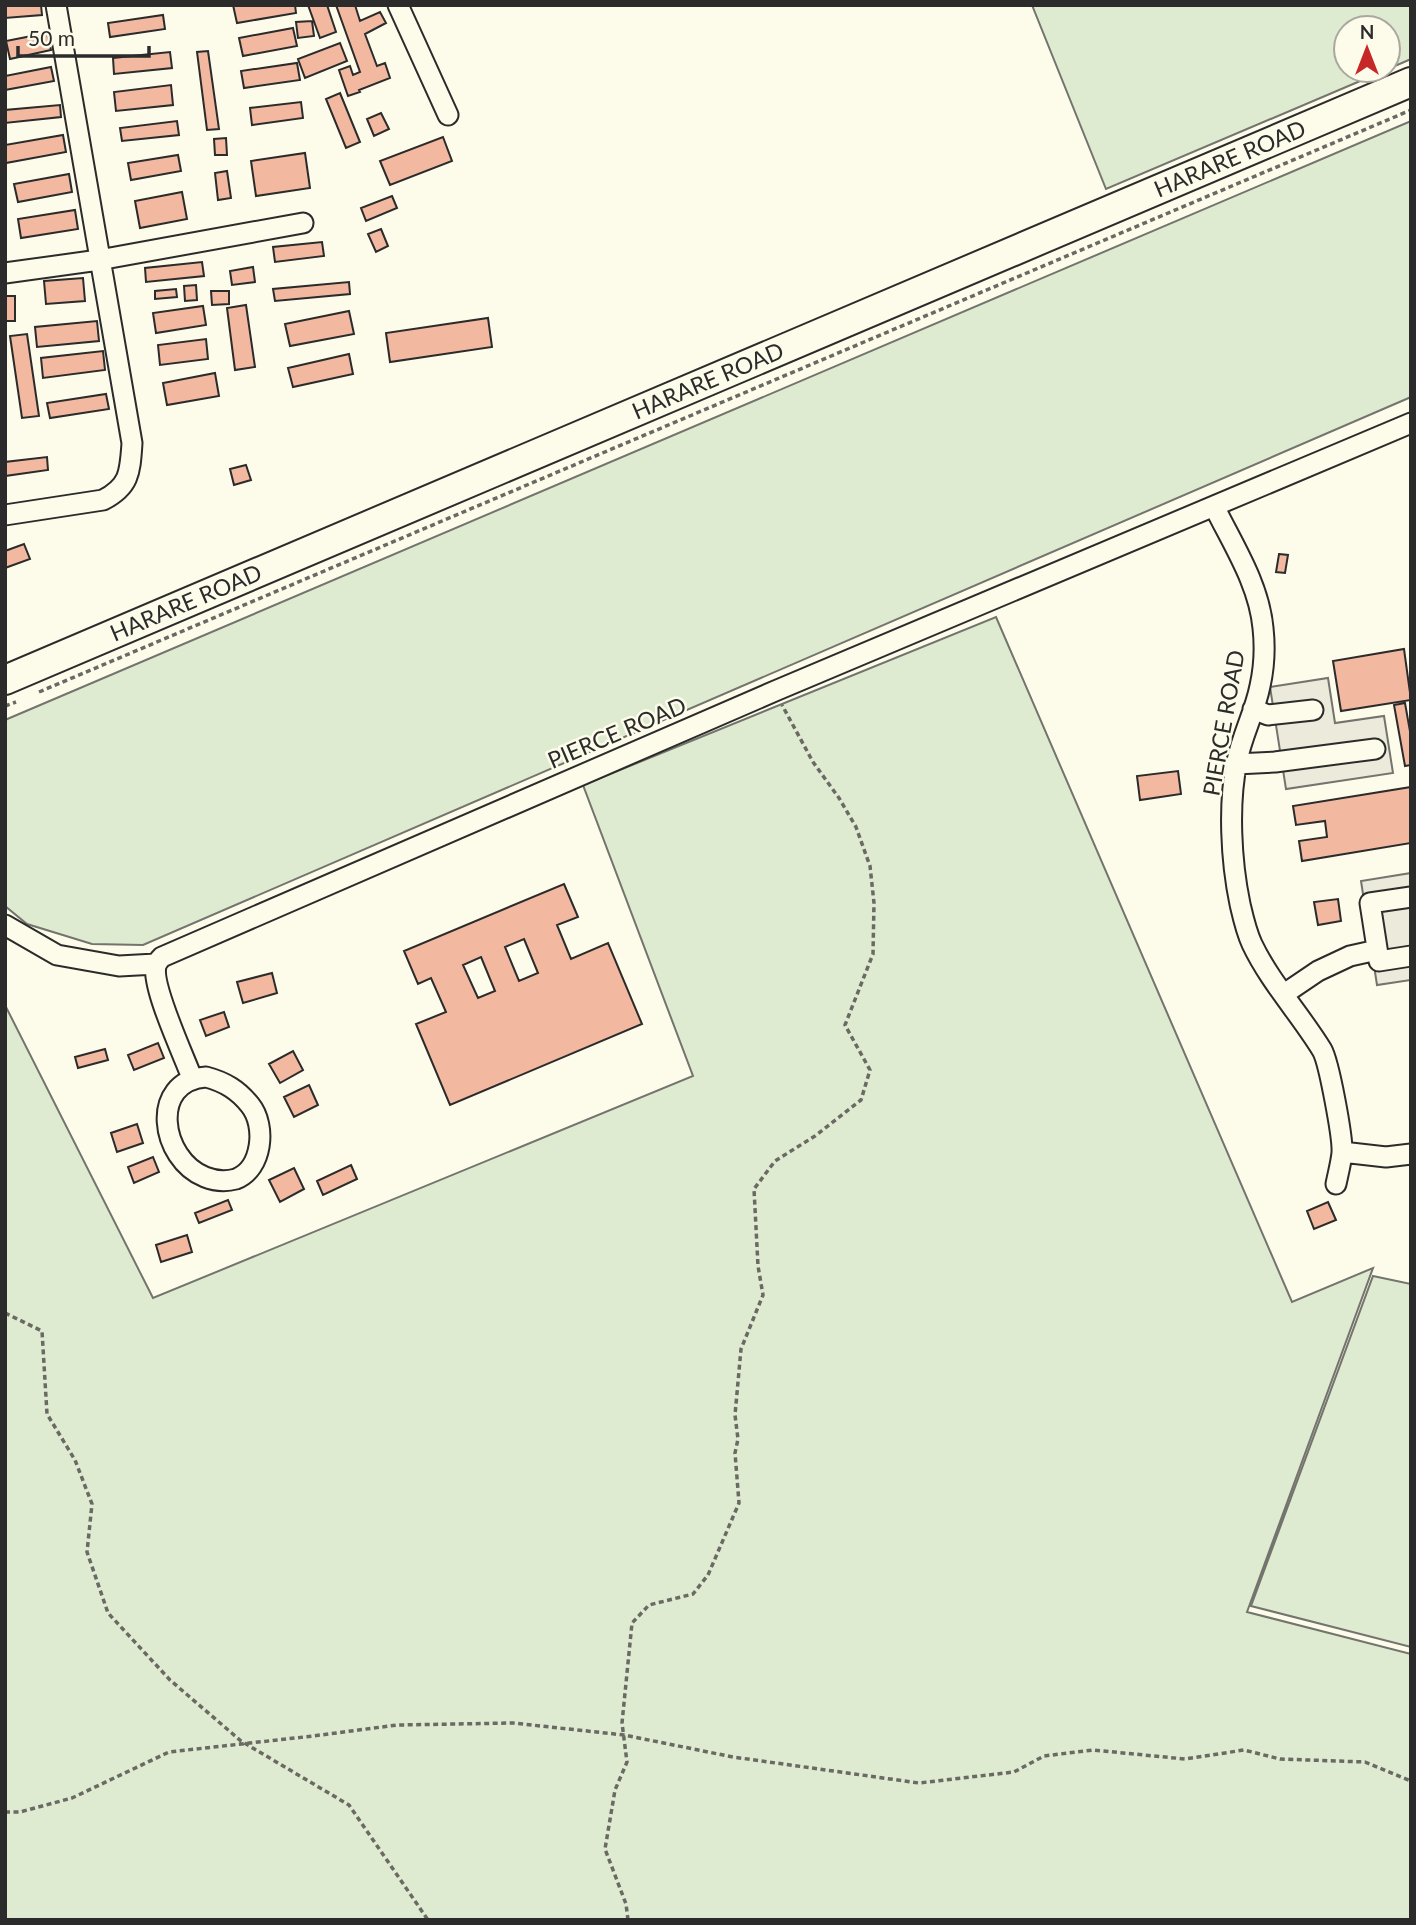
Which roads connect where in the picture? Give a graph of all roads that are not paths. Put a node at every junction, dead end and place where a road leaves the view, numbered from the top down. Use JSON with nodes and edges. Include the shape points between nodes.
{"nodes":[{"id":1,"x":55,"y":5,"type":"edge"},
{"id":2,"x":398,"y":5,"type":"edge"},
{"id":3,"x":1411,"y":82,"type":"edge"},
{"id":4,"x":448,"y":115,"type":"dead end"},
{"id":5,"x":303,"y":223,"type":"dead end"},
{"id":6,"x":99,"y":260,"type":"junction"},
{"id":7,"x":5,"y":273,"type":"edge"},
{"id":8,"x":1411,"y":423,"type":"edge"},
{"id":9,"x":1214,"y":506,"type":"junction"},
{"id":10,"x":5,"y":516,"type":"edge"},
{"id":11,"x":12,"y":691,"type":"edge"},
{"id":12,"x":1253,"y":709,"type":"junction"},
{"id":13,"x":1312,"y":710,"type":"dead end"},
{"id":14,"x":1375,"y":749,"type":"dead end"},
{"id":15,"x":1236,"y":764,"type":"junction"},
{"id":16,"x":1411,"y":897,"type":"edge"},
{"id":17,"x":5,"y":925,"type":"edge"},
{"id":18,"x":1377,"y":950,"type":"junction"},
{"id":19,"x":1411,"y":956,"type":"edge"},
{"id":20,"x":156,"y":964,"type":"junction"},
{"id":21,"x":1283,"y":994,"type":"junction"},
{"id":22,"x":192,"y":1078,"type":"junction"},
{"id":23,"x":1342,"y":1152,"type":"junction"},
{"id":24,"x":1411,"y":1154,"type":"edge"},
{"id":25,"x":1336,"y":1184,"type":"dead end"}],
"edges":[{"from":1,"to":6,"type":"lane"},
{"from":2,"to":4,"type":"lane"},
{"from":3,"to":11,"type":"highway","name":"HARARE ROAD"},
{"from":5,"to":6,"type":"lane"},
{"from":6,"to":7,"type":"lane"},
{"from":6,"to":10,"type":"lane","via":[[132,443],[127,479],[117,493],[103,500]]},
{"from":8,"to":9,"type":"lane","name":"PIERCE ROAD"},
{"from":9,"to":12,"type":"lane","name":"PIERCE ROAD","via":[[1258,593],[1263,662]]},
{"from":9,"to":20,"type":"lane","name":"PIERCE ROAD","via":[[775,691],[162,957]]},
{"from":12,"to":13,"type":"lane","via":[[1268,715]]},
{"from":12,"to":15,"type":"lane","name":"PIERCE ROAD"},
{"from":14,"to":15,"type":"lane"},
{"from":15,"to":21,"type":"lane","name":"PIERCE ROAD","via":[[1233,853],[1239,900],[1252,945]]},
{"from":16,"to":18,"type":"lane","via":[[1370,903]]},
{"from":17,"to":20,"type":"lane","via":[[57,955],[119,967]]},
{"from":18,"to":19,"type":"lane","via":[[1379,961]]},
{"from":18,"to":21,"type":"lane","via":[[1350,956]]},
{"from":20,"to":22,"type":"lane","via":[[163,1002]]},
{"from":21,"to":23,"type":"lane","name":"PIERCE ROAD","via":[[1324,1053]]},
{"from":22,"to":22,"type":"lane","via":[[180,1086],[166,1114],[173,1147],[192,1171],[223,1182],[238,1178],[252,1168],[258,1154],[258,1121],[252,1107],[221,1081]]},
{"from":23,"to":24,"type":"lane","via":[[1386,1157]]},
{"from":23,"to":25,"type":"lane","name":"PIERCE ROAD"}]}
